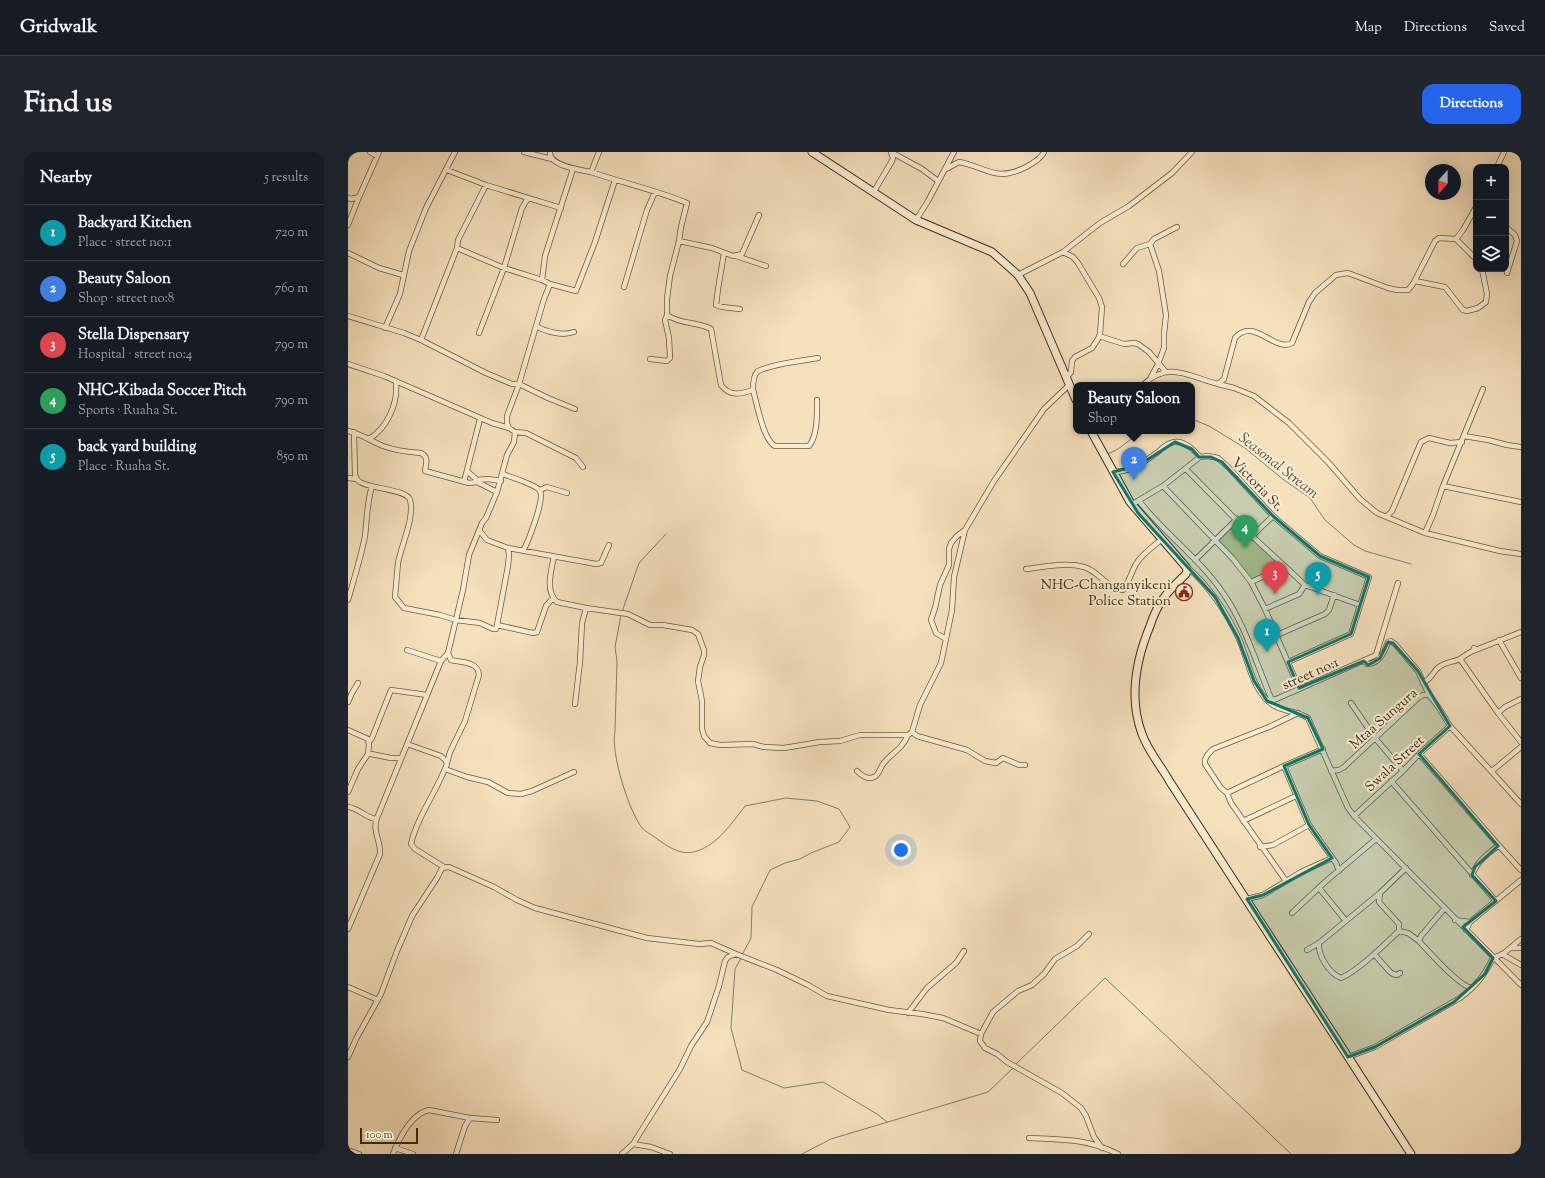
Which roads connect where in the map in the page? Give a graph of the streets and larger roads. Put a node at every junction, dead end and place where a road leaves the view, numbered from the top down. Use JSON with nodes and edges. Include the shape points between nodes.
{"nodes":[{"id":1,"x":370,"y":152,"type":"edge"},
{"id":2,"x":455,"y":152,"type":"edge"},
{"id":3,"x":524,"y":152,"type":"edge"},
{"id":4,"x":550,"y":152,"type":"edge"},
{"id":5,"x":599,"y":152,"type":"edge"},
{"id":6,"x":812,"y":152,"type":"edge"},
{"id":7,"x":891,"y":152,"type":"edge"},
{"id":8,"x":954,"y":152,"type":"edge"},
{"id":9,"x":1044,"y":152,"type":"edge"},
{"id":10,"x":1192,"y":152,"type":"edge"},
{"id":11,"x":1504,"y":152,"type":"edge"},
{"id":12,"x":378,"y":154,"type":"edge"},
{"id":13,"x":552,"y":159,"type":"junction"},
{"id":14,"x":1498,"y":164,"type":"edge"},
{"id":15,"x":573,"y":169,"type":"junction"},
{"id":16,"x":946,"y":169,"type":"junction"},
{"id":17,"x":447,"y":170,"type":"junction"},
{"id":18,"x":591,"y":172,"type":"junction"},
{"id":19,"x":614,"y":180,"type":"junction"},
{"id":20,"x":938,"y":181,"type":"junction"},
{"id":21,"x":486,"y":185,"type":"junction"},
{"id":22,"x":655,"y":192,"type":"junction"},
{"id":23,"x":873,"y":192,"type":"junction"},
{"id":24,"x":359,"y":197,"type":"junction"},
{"id":25,"x":348,"y":198,"type":"edge"},
{"id":26,"x":528,"y":198,"type":"junction"},
{"id":27,"x":561,"y":208,"type":"junction"},
{"id":28,"x":1473,"y":212,"type":"edge"},
{"id":29,"x":759,"y":216,"type":"dead end"},
{"id":30,"x":916,"y":220,"type":"junction"},
{"id":31,"x":348,"y":225,"type":"edge"},
{"id":32,"x":1177,"y":227,"type":"dead end"},
{"id":33,"x":1509,"y":230,"type":"edge"},
{"id":34,"x":1456,"y":239,"type":"junction"},
{"id":35,"x":680,"y":241,"type":"junction"},
{"id":36,"x":1150,"y":244,"type":"junction"},
{"id":37,"x":457,"y":248,"type":"junction"},
{"id":38,"x":1063,"y":252,"type":"junction"},
{"id":39,"x":348,"y":253,"type":"edge"},
{"id":40,"x":724,"y":253,"type":"junction"},
{"id":41,"x":736,"y":256,"type":"junction"},
{"id":42,"x":1473,"y":257,"type":"edge"},
{"id":43,"x":1123,"y":264,"type":"dead end"},
{"id":44,"x":766,"y":266,"type":"dead end"},
{"id":45,"x":504,"y":268,"type":"junction"},
{"id":46,"x":1483,"y":272,"type":"edge"},
{"id":47,"x":1507,"y":273,"type":"dead end"},
{"id":48,"x":1018,"y":274,"type":"junction"},
{"id":49,"x":403,"y":275,"type":"junction"},
{"id":50,"x":542,"y":280,"type":"junction"},
{"id":51,"x":1415,"y":281,"type":"junction"},
{"id":52,"x":550,"y":284,"type":"junction"},
{"id":53,"x":624,"y":287,"type":"dead end"},
{"id":54,"x":740,"y":309,"type":"dead end"},
{"id":55,"x":667,"y":315,"type":"junction"},
{"id":56,"x":348,"y":316,"type":"edge"},
{"id":57,"x":536,"y":326,"type":"junction"},
{"id":58,"x":385,"y":328,"type":"junction"},
{"id":59,"x":574,"y":332,"type":"dead end"},
{"id":60,"x":479,"y":333,"type":"dead end"},
{"id":61,"x":1099,"y":336,"type":"junction"},
{"id":62,"x":422,"y":340,"type":"junction"},
{"id":63,"x":818,"y":358,"type":"dead end"},
{"id":64,"x":650,"y":359,"type":"dead end"},
{"id":65,"x":348,"y":364,"type":"edge"},
{"id":66,"x":1158,"y":364,"type":"junction"},
{"id":67,"x":1165,"y":371,"type":"junction"},
{"id":68,"x":1151,"y":378,"type":"junction"},
{"id":69,"x":1067,"y":382,"type":"junction"},
{"id":70,"x":1146,"y":382,"type":"edge"},
{"id":71,"x":396,"y":383,"type":"junction"},
{"id":72,"x":519,"y":384,"type":"junction"},
{"id":73,"x":1218,"y":384,"type":"junction"},
{"id":74,"x":1483,"y":389,"type":"dead end"},
{"id":75,"x":753,"y":390,"type":"junction"},
{"id":76,"x":1073,"y":394,"type":"edge"},
{"id":77,"x":817,"y":400,"type":"dead end"},
{"id":78,"x":575,"y":409,"type":"dead end"},
{"id":79,"x":480,"y":418,"type":"junction"},
{"id":80,"x":509,"y":428,"type":"junction"},
{"id":81,"x":348,"y":431,"type":"edge"},
{"id":82,"x":354,"y":432,"type":"junction"},
{"id":83,"x":515,"y":432,"type":"junction"},
{"id":84,"x":1093,"y":434,"type":"edge"},
{"id":85,"x":1464,"y":436,"type":"junction"},
{"id":86,"x":369,"y":439,"type":"junction"},
{"id":87,"x":1462,"y":442,"type":"junction"},
{"id":88,"x":1521,"y":447,"type":"edge"},
{"id":89,"x":1200,"y":457,"type":"junction"},
{"id":90,"x":583,"y":467,"type":"dead end"},
{"id":91,"x":1186,"y":470,"type":"junction"},
{"id":92,"x":467,"y":471,"type":"junction"},
{"id":93,"x":1113,"y":472,"type":"junction"},
{"id":94,"x":503,"y":474,"type":"junction"},
{"id":95,"x":348,"y":478,"type":"edge"},
{"id":96,"x":357,"y":479,"type":"junction"},
{"id":97,"x":477,"y":481,"type":"junction"},
{"id":98,"x":501,"y":481,"type":"junction"},
{"id":99,"x":464,"y":482,"type":"junction"},
{"id":100,"x":372,"y":486,"type":"junction"},
{"id":101,"x":1163,"y":486,"type":"junction"},
{"id":102,"x":1444,"y":486,"type":"junction"},
{"id":103,"x":540,"y":490,"type":"junction"},
{"id":104,"x":497,"y":492,"type":"junction"},
{"id":105,"x":567,"y":493,"type":"dead end"},
{"id":106,"x":1138,"y":501,"type":"junction"},
{"id":107,"x":1521,"y":502,"type":"edge"},
{"id":108,"x":1131,"y":503,"type":"junction"},
{"id":109,"x":1273,"y":516,"type":"junction"},
{"id":110,"x":1386,"y":517,"type":"junction"},
{"id":111,"x":1237,"y":519,"type":"junction"},
{"id":112,"x":479,"y":530,"type":"junction"},
{"id":113,"x":965,"y":530,"type":"junction"},
{"id":114,"x":1425,"y":533,"type":"junction"},
{"id":115,"x":477,"y":536,"type":"junction"},
{"id":116,"x":484,"y":536,"type":"junction"},
{"id":117,"x":1252,"y":536,"type":"junction"},
{"id":118,"x":1161,"y":540,"type":"junction"},
{"id":119,"x":1216,"y":540,"type":"junction"},
{"id":120,"x":609,"y":545,"type":"dead end"},
{"id":121,"x":508,"y":548,"type":"junction"},
{"id":122,"x":523,"y":551,"type":"junction"},
{"id":123,"x":1521,"y":554,"type":"edge"},
{"id":124,"x":554,"y":557,"type":"junction"},
{"id":125,"x":1195,"y":560,"type":"junction"},
{"id":126,"x":1186,"y":566,"type":"junction"},
{"id":127,"x":1284,"y":566,"type":"junction"},
{"id":128,"x":1026,"y":569,"type":"dead end"},
{"id":129,"x":1252,"y":582,"type":"junction"},
{"id":130,"x":1398,"y":583,"type":"dead end"},
{"id":131,"x":1305,"y":585,"type":"junction"},
{"id":132,"x":1334,"y":596,"type":"junction"},
{"id":133,"x":553,"y":598,"type":"junction"},
{"id":134,"x":348,"y":600,"type":"edge"},
{"id":135,"x":1360,"y":605,"type":"junction"},
{"id":136,"x":586,"y":608,"type":"junction"},
{"id":137,"x":1265,"y":608,"type":"junction"},
{"id":138,"x":456,"y":620,"type":"junction"},
{"id":139,"x":496,"y":627,"type":"junction"},
{"id":140,"x":1521,"y":632,"type":"edge"},
{"id":141,"x":1276,"y":635,"type":"junction"},
{"id":142,"x":946,"y":639,"type":"junction"},
{"id":143,"x":1499,"y":640,"type":"junction"},
{"id":144,"x":406,"y":650,"type":"dead end"},
{"id":145,"x":448,"y":653,"type":"junction"},
{"id":146,"x":1460,"y":659,"type":"junction"},
{"id":147,"x":441,"y":661,"type":"junction"},
{"id":148,"x":1364,"y":661,"type":"junction"},
{"id":149,"x":1288,"y":662,"type":"junction"},
{"id":150,"x":1521,"y":678,"type":"edge"},
{"id":151,"x":358,"y":683,"type":"dead end"},
{"id":152,"x":1423,"y":683,"type":"junction"},
{"id":153,"x":1299,"y":688,"type":"junction"},
{"id":154,"x":1429,"y":694,"type":"junction"},
{"id":155,"x":427,"y":695,"type":"junction"},
{"id":156,"x":1521,"y":699,"type":"edge"},
{"id":157,"x":348,"y":702,"type":"edge"},
{"id":158,"x":1352,"y":703,"type":"dead end"},
{"id":159,"x":575,"y":704,"type":"dead end"},
{"id":160,"x":1298,"y":713,"type":"junction"},
{"id":161,"x":1498,"y":713,"type":"junction"},
{"id":162,"x":1450,"y":726,"type":"junction"},
{"id":163,"x":348,"y":730,"type":"edge"},
{"id":164,"x":910,"y":734,"type":"junction"},
{"id":165,"x":1375,"y":738,"type":"junction"},
{"id":166,"x":369,"y":742,"type":"junction"},
{"id":167,"x":1521,"y":742,"type":"edge"},
{"id":168,"x":408,"y":744,"type":"junction"},
{"id":169,"x":1521,"y":747,"type":"edge"},
{"id":170,"x":1323,"y":749,"type":"junction"},
{"id":171,"x":450,"y":752,"type":"junction"},
{"id":172,"x":368,"y":754,"type":"junction"},
{"id":173,"x":1418,"y":754,"type":"junction"},
{"id":174,"x":443,"y":756,"type":"junction"},
{"id":175,"x":401,"y":758,"type":"junction"},
{"id":176,"x":1025,"y":764,"type":"dead end"},
{"id":177,"x":1284,"y":766,"type":"junction"},
{"id":178,"x":446,"y":767,"type":"junction"},
{"id":179,"x":857,"y":771,"type":"dead end"},
{"id":180,"x":1332,"y":771,"type":"junction"},
{"id":181,"x":1403,"y":771,"type":"junction"},
{"id":182,"x":1492,"y":771,"type":"junction"},
{"id":183,"x":574,"y":772,"type":"dead end"},
{"id":184,"x":1391,"y":781,"type":"junction"},
{"id":185,"x":348,"y":792,"type":"edge"},
{"id":186,"x":1227,"y":793,"type":"junction"},
{"id":187,"x":1296,"y":796,"type":"junction"},
{"id":188,"x":1521,"y":804,"type":"edge"},
{"id":189,"x":348,"y":807,"type":"edge"},
{"id":190,"x":1354,"y":816,"type":"junction"},
{"id":191,"x":376,"y":819,"type":"junction"},
{"id":192,"x":1243,"y":821,"type":"junction"},
{"id":193,"x":1309,"y":825,"type":"junction"},
{"id":194,"x":1376,"y":839,"type":"junction"},
{"id":195,"x":1498,"y":846,"type":"junction"},
{"id":196,"x":1260,"y":847,"type":"junction"},
{"id":197,"x":1332,"y":858,"type":"junction"},
{"id":198,"x":1336,"y":863,"type":"junction"},
{"id":199,"x":1347,"y":864,"type":"junction"},
{"id":200,"x":444,"y":867,"type":"junction"},
{"id":201,"x":1406,"y":868,"type":"junction"},
{"id":202,"x":1521,"y":870,"type":"edge"},
{"id":203,"x":1339,"y":871,"type":"junction"},
{"id":204,"x":1472,"y":875,"type":"junction"},
{"id":205,"x":1521,"y":880,"type":"edge"},
{"id":206,"x":1286,"y":881,"type":"junction"},
{"id":207,"x":1319,"y":888,"type":"junction"},
{"id":208,"x":1380,"y":893,"type":"junction"},
{"id":209,"x":1246,"y":899,"type":"junction"},
{"id":210,"x":1496,"y":901,"type":"junction"},
{"id":211,"x":1444,"y":908,"type":"junction"},
{"id":212,"x":1292,"y":913,"type":"dead end"},
{"id":213,"x":1455,"y":920,"type":"junction"},
{"id":214,"x":1346,"y":921,"type":"junction"},
{"id":215,"x":1470,"y":922,"type":"junction"},
{"id":216,"x":1399,"y":924,"type":"junction"},
{"id":217,"x":348,"y":928,"type":"edge"},
{"id":218,"x":1466,"y":930,"type":"junction"},
{"id":219,"x":1399,"y":931,"type":"junction"},
{"id":220,"x":1408,"y":932,"type":"junction"},
{"id":221,"x":1089,"y":934,"type":"dead end"},
{"id":222,"x":1420,"y":938,"type":"junction"},
{"id":223,"x":1521,"y":939,"type":"edge"},
{"id":224,"x":1319,"y":944,"type":"junction"},
{"id":225,"x":1510,"y":948,"type":"junction"},
{"id":226,"x":1521,"y":948,"type":"edge"},
{"id":227,"x":1307,"y":950,"type":"dead end"},
{"id":228,"x":964,"y":951,"type":"dead end"},
{"id":229,"x":736,"y":954,"type":"junction"},
{"id":230,"x":1374,"y":954,"type":"junction"},
{"id":231,"x":1503,"y":954,"type":"junction"},
{"id":232,"x":1493,"y":958,"type":"junction"},
{"id":233,"x":1500,"y":965,"type":"junction"},
{"id":234,"x":1521,"y":965,"type":"edge"},
{"id":235,"x":1400,"y":973,"type":"dead end"},
{"id":236,"x":1521,"y":986,"type":"edge"},
{"id":237,"x":348,"y":987,"type":"edge"},
{"id":238,"x":1472,"y":988,"type":"junction"},
{"id":239,"x":378,"y":1000,"type":"junction"},
{"id":240,"x":908,"y":1013,"type":"junction"},
{"id":241,"x":981,"y":1034,"type":"junction"},
{"id":242,"x":348,"y":1057,"type":"edge"},
{"id":243,"x":1348,"y":1057,"type":"junction"},
{"id":244,"x":470,"y":1118,"type":"junction"},
{"id":245,"x":497,"y":1120,"type":"dead end"},
{"id":246,"x":1028,"y":1138,"type":"dead end"},
{"id":247,"x":633,"y":1144,"type":"junction"},
{"id":248,"x":395,"y":1148,"type":"junction"},
{"id":249,"x":1102,"y":1148,"type":"junction"},
{"id":250,"x":348,"y":1150,"type":"edge"},
{"id":251,"x":457,"y":1153,"type":"edge"},
{"id":252,"x":359,"y":1154,"type":"edge"},
{"id":253,"x":393,"y":1154,"type":"edge"},
{"id":254,"x":412,"y":1154,"type":"edge"},
{"id":255,"x":622,"y":1154,"type":"edge"},
{"id":256,"x":670,"y":1154,"type":"edge"},
{"id":257,"x":1118,"y":1154,"type":"edge"},
{"id":258,"x":1412,"y":1154,"type":"edge"}],
"edges":[{"from":1,"to":12,"type":"street"},
{"from":2,"to":17,"type":"street"},
{"from":3,"to":13,"type":"street"},
{"from":4,"to":13,"type":"street"},
{"from":5,"to":18,"type":"street"},
{"from":6,"to":23,"type":"street"},
{"from":7,"to":20,"type":"street"},
{"from":7,"to":23,"type":"street","via":[[892,161]]},
{"from":8,"to":16,"type":"street"},
{"from":9,"to":16,"type":"street","via":[[1033,163],[1010,173],[995,174],[959,162]]},
{"from":10,"to":38,"type":"street","via":[[1162,182],[1129,206],[1100,222]]},
{"from":11,"to":14,"type":"street"},
{"from":12,"to":24,"type":"street"},
{"from":13,"to":15,"type":"street"},
{"from":15,"to":18,"type":"street"},
{"from":15,"to":27,"type":"street"},
{"from":16,"to":20,"type":"street"},
{"from":17,"to":21,"type":"street"},
{"from":17,"to":49,"type":"street","via":[[426,208]]},
{"from":18,"to":19,"type":"street"},
{"from":19,"to":22,"type":"street"},
{"from":19,"to":52,"type":"street","via":[[595,242],[576,291]]},
{"from":20,"to":30,"type":"street"},
{"from":21,"to":26,"type":"street"},
{"from":21,"to":37,"type":"street","via":[[458,240]]},
{"from":22,"to":35,"type":"street","via":[[687,203]]},
{"from":22,"to":53,"type":"street","via":[[647,210]]},
{"from":23,"to":30,"type":"street"},
{"from":24,"to":25,"type":"street"},
{"from":24,"to":31,"type":"street"},
{"from":26,"to":27,"type":"street"},
{"from":26,"to":45,"type":"street","via":[[522,208]]},
{"from":27,"to":50,"type":"street","via":[[545,256]]},
{"from":28,"to":34,"type":"street"},
{"from":29,"to":41,"type":"street","via":[[742,254]]},
{"from":30,"to":48,"type":"street","via":[[992,252]]},
{"from":32,"to":36,"type":"street","via":[[1154,239]]},
{"from":33,"to":47,"type":"street","via":[[1517,241]]},
{"from":34,"to":42,"type":"street"},
{"from":34,"to":51,"type":"street","via":[[1439,238],[1435,241]]},
{"from":35,"to":40,"type":"street"},
{"from":35,"to":55,"type":"street","via":[[670,276]]},
{"from":36,"to":43,"type":"street","via":[[1137,248]]},
{"from":36,"to":66,"type":"street","via":[[1159,271],[1166,316],[1164,348]]},
{"from":37,"to":45,"type":"street"},
{"from":37,"to":62,"type":"street"},
{"from":38,"to":48,"type":"street"},
{"from":38,"to":61,"type":"street","via":[[1078,263],[1099,298],[1102,307]]},
{"from":39,"to":49,"type":"street","via":[[379,268]]},
{"from":40,"to":41,"type":"street"},
{"from":40,"to":54,"type":"street","via":[[716,305]]},
{"from":41,"to":44,"type":"street"},
{"from":45,"to":50,"type":"street"},
{"from":45,"to":60,"type":"street"},
{"from":46,"to":51,"type":"street","via":[[1486,302],[1467,311],[1460,307],[1445,287]]},
{"from":48,"to":69,"type":"street","via":[[1030,293]]},
{"from":49,"to":58,"type":"street","via":[[400,294]]},
{"from":50,"to":52,"type":"street"},
{"from":51,"to":73,"type":"street","via":[[1408,290],[1397,290],[1348,274],[1336,275],[1315,293],[1309,302],[1292,343],[1283,345],[1253,332],[1239,334],[1233,344],[1224,379]]},
{"from":52,"to":57,"type":"street"},
{"from":55,"to":64,"type":"street","via":[[665,320],[670,358]]},
{"from":55,"to":75,"type":"street","via":[[676,321],[699,324],[711,329],[721,385],[733,393],[741,394]]},
{"from":56,"to":58,"type":"street"},
{"from":57,"to":59,"type":"street","via":[[543,330],[566,334]]},
{"from":57,"to":72,"type":"street"},
{"from":58,"to":62,"type":"street"},
{"from":61,"to":66,"type":"street","via":[[1124,344],[1138,344],[1149,352]]},
{"from":61,"to":69,"type":"street","via":[[1092,348],[1072,361]]},
{"from":62,"to":72,"type":"street","via":[[486,373],[512,384]]},
{"from":63,"to":75,"type":"street","via":[[761,370],[755,377]]},
{"from":65,"to":71,"type":"street","via":[[384,376]]},
{"from":66,"to":67,"type":"street"},
{"from":66,"to":68,"type":"street"},
{"from":67,"to":68,"type":"street"},
{"from":67,"to":73,"type":"street","via":[[1190,375]]},
{"from":68,"to":70,"type":"street"},
{"from":69,"to":76,"type":"street"},
{"from":69,"to":113,"type":"street","via":[[994,481]]},
{"from":71,"to":79,"type":"street"},
{"from":71,"to":86,"type":"street","via":[[396,394],[388,418],[380,431]]},
{"from":72,"to":78,"type":"street"},
{"from":72,"to":80,"type":"street","via":[[507,416]]},
{"from":73,"to":110,"type":"street","via":[[1247,393],[1266,404],[1294,427],[1360,499]]},
{"from":74,"to":85,"type":"street"},
{"from":75,"to":77,"type":"street","via":[[762,424],[772,445],[775,446],[809,446],[812,443]]},
{"from":79,"to":80,"type":"street"},
{"from":79,"to":92,"type":"street"},
{"from":80,"to":83,"type":"street"},
{"from":81,"to":82,"type":"street"},
{"from":82,"to":86,"type":"street"},
{"from":82,"to":96,"type":"street"},
{"from":83,"to":90,"type":"street","via":[[526,433],[576,458]]},
{"from":83,"to":94,"type":"street"},
{"from":84,"to":93,"type":"street"},
{"from":85,"to":87,"type":"street"},
{"from":85,"to":88,"type":"street"},
{"from":86,"to":99,"type":"street","via":[[383,446],[421,453],[427,460],[425,471]]},
{"from":87,"to":102,"type":"street"},
{"from":87,"to":110,"type":"street","via":[[1450,443],[1429,438],[1421,442],[1392,511]]},
{"from":89,"to":91,"type":"street"},
{"from":89,"to":93,"type":"street","via":[[1192,449],[1175,442],[1139,465]]},
{"from":89,"to":109,"type":"street","name":"Victoria St.","via":[[1218,458]]},
{"from":91,"to":101,"type":"street"},
{"from":91,"to":111,"type":"street"},
{"from":92,"to":97,"type":"street"},
{"from":92,"to":99,"type":"street"},
{"from":93,"to":108,"type":"street"},
{"from":94,"to":98,"type":"street"},
{"from":94,"to":103,"type":"street"},
{"from":95,"to":96,"type":"street"},
{"from":96,"to":100,"type":"street"},
{"from":97,"to":98,"type":"street"},
{"from":97,"to":99,"type":"street"},
{"from":97,"to":104,"type":"street"},
{"from":98,"to":104,"type":"street"},
{"from":100,"to":134,"type":"street","via":[[363,546]]},
{"from":100,"to":138,"type":"street","via":[[402,493],[410,499],[411,507],[398,563],[395,597],[404,608]]},
{"from":101,"to":106,"type":"street"},
{"from":101,"to":119,"type":"street"},
{"from":102,"to":107,"type":"street"},
{"from":102,"to":114,"type":"street"},
{"from":103,"to":105,"type":"street","via":[[545,486]]},
{"from":103,"to":122,"type":"street","via":[[540,503]]},
{"from":104,"to":112,"type":"street"},
{"from":106,"to":108,"type":"street"},
{"from":106,"to":125,"type":"street","name":"street no:1"},
{"from":108,"to":118,"type":"street"},
{"from":109,"to":117,"type":"street"},
{"from":109,"to":135,"type":"street","name":"Victoria St.","via":[[1320,556],[1369,577]]},
{"from":110,"to":114,"type":"street"},
{"from":111,"to":117,"type":"street"},
{"from":111,"to":119,"type":"street"},
{"from":112,"to":115,"type":"street"},
{"from":112,"to":116,"type":"street"},
{"from":113,"to":142,"type":"street","via":[[954,580],[953,604]]},
{"from":113,"to":142,"type":"street","via":[[957,536],[949,549],[950,565],[940,585],[931,620],[936,633]]},
{"from":114,"to":123,"type":"street"},
{"from":115,"to":116,"type":"street"},
{"from":115,"to":138,"type":"street","via":[[469,555]]},
{"from":116,"to":121,"type":"street"},
{"from":117,"to":127,"type":"street"},
{"from":118,"to":126,"type":"street"},
{"from":118,"to":128,"type":"street","via":[[1142,556],[1123,590],[1111,586],[1094,571],[1084,567],[1053,566]]},
{"from":119,"to":125,"type":"street"},
{"from":119,"to":129,"type":"street"},
{"from":120,"to":124,"type":"street","via":[[601,563]]},
{"from":121,"to":122,"type":"street"},
{"from":121,"to":139,"type":"street","via":[[508,566]]},
{"from":122,"to":124,"type":"street"},
{"from":124,"to":133,"type":"street","via":[[550,579]]},
{"from":125,"to":153,"type":"street","name":"street no:1","via":[[1213,579],[1233,609],[1272,700],[1277,700]]},
{"from":126,"to":160,"type":"street","via":[[1202,580],[1215,597],[1238,638],[1254,681],[1267,701],[1273,706]]},
{"from":126,"to":209,"type":"street","via":[[1186,574],[1159,606],[1141,648],[1136,679],[1137,719],[1148,746]]},
{"from":127,"to":129,"type":"street"},
{"from":127,"to":131,"type":"street"},
{"from":129,"to":137,"type":"street"},
{"from":130,"to":148,"type":"street","name":"street no:1","via":[[1376,655]]},
{"from":131,"to":132,"type":"street"},
{"from":131,"to":137,"type":"street","via":[[1299,594]]},
{"from":132,"to":135,"type":"street"},
{"from":132,"to":141,"type":"street","via":[[1325,614]]},
{"from":133,"to":136,"type":"street","via":[[557,602]]},
{"from":133,"to":139,"type":"street","via":[[546,606],[537,632]]},
{"from":135,"to":149,"type":"street","via":[[1351,634]]},
{"from":136,"to":159,"type":"street","via":[[582,623]]},
{"from":136,"to":164,"type":"street","via":[[628,614],[650,625],[696,632],[704,652],[698,681],[702,701],[702,729],[710,743],[784,748],[840,741],[860,735]]},
{"from":137,"to":141,"type":"street"},
{"from":138,"to":139,"type":"street","via":[[480,623],[494,629]]},
{"from":138,"to":145,"type":"street"},
{"from":140,"to":143,"type":"street"},
{"from":141,"to":149,"type":"street"},
{"from":142,"to":164,"type":"street","via":[[941,663],[920,705]]},
{"from":143,"to":146,"type":"street","via":[[1474,649]]},
{"from":143,"to":150,"type":"street"},
{"from":144,"to":147,"type":"street"},
{"from":145,"to":147,"type":"street"},
{"from":145,"to":171,"type":"street","via":[[451,660],[474,665],[479,670],[465,721]]},
{"from":146,"to":152,"type":"street","via":[[1438,668],[1430,679]]},
{"from":146,"to":161,"type":"street"},
{"from":147,"to":155,"type":"street"},
{"from":148,"to":152,"type":"street","via":[[1370,664],[1377,661],[1388,642],[1391,642],[1418,671]]},
{"from":148,"to":153,"type":"street","name":"street no:1"},
{"from":149,"to":153,"type":"street"},
{"from":151,"to":157,"type":"street"},
{"from":152,"to":154,"type":"street"},
{"from":154,"to":162,"type":"street","name":"Mtaa Sungura"},
{"from":154,"to":165,"type":"street","name":"Mtaa Sungura","via":[[1418,698]]},
{"from":155,"to":166,"type":"street","via":[[391,690]]},
{"from":155,"to":168,"type":"street"},
{"from":156,"to":161,"type":"street"},
{"from":158,"to":165,"type":"street"},
{"from":160,"to":170,"type":"street","via":[[1308,718]]},
{"from":160,"to":186,"type":"street","via":[[1213,749],[1207,755],[1205,764]]},
{"from":161,"to":167,"type":"street"},
{"from":162,"to":173,"type":"street","name":"Swala Street"},
{"from":162,"to":182,"type":"street","name":"Mtaa Sungura"},
{"from":163,"to":166,"type":"street","via":[[365,737]]},
{"from":164,"to":176,"type":"street","via":[[967,750],[990,762],[996,763],[1003,758],[1019,765]]},
{"from":164,"to":179,"type":"street","via":[[903,746],[886,760],[877,776],[868,778]]},
{"from":165,"to":180,"type":"street","name":"Mtaa Sungura","via":[[1344,767]]},
{"from":165,"to":181,"type":"street"},
{"from":166,"to":172,"type":"street"},
{"from":168,"to":174,"type":"street"},
{"from":168,"to":175,"type":"street"},
{"from":169,"to":182,"type":"street"},
{"from":170,"to":177,"type":"street"},
{"from":170,"to":180,"type":"street"},
{"from":171,"to":174,"type":"street"},
{"from":171,"to":178,"type":"street"},
{"from":172,"to":175,"type":"street"},
{"from":172,"to":185,"type":"street"},
{"from":173,"to":181,"type":"street","name":"Swala Street"},
{"from":173,"to":195,"type":"street"},
{"from":174,"to":178,"type":"street","via":[[446,759]]},
{"from":175,"to":191,"type":"street"},
{"from":177,"to":186,"type":"street"},
{"from":177,"to":187,"type":"street"},
{"from":178,"to":183,"type":"street","via":[[490,782],[508,793],[521,794]]},
{"from":178,"to":200,"type":"street","via":[[412,844],[415,849]]},
{"from":180,"to":190,"type":"street"},
{"from":181,"to":184,"type":"street","name":"Swala Street"},
{"from":182,"to":188,"type":"street","name":"Mtaa Sungura"},
{"from":184,"to":190,"type":"street","name":"Swala Street"},
{"from":184,"to":204,"type":"street"},
{"from":186,"to":192,"type":"street"},
{"from":187,"to":192,"type":"street"},
{"from":187,"to":193,"type":"street"},
{"from":189,"to":191,"type":"street"},
{"from":190,"to":194,"type":"street"},
{"from":191,"to":217,"type":"street","via":[[375,828],[380,854]]},
{"from":192,"to":196,"type":"street"},
{"from":193,"to":196,"type":"street","via":[[1273,845]]},
{"from":193,"to":197,"type":"street"},
{"from":194,"to":199,"type":"street"},
{"from":194,"to":201,"type":"street"},
{"from":195,"to":202,"type":"street"},
{"from":195,"to":204,"type":"street","via":[[1475,867]]},
{"from":196,"to":206,"type":"street"},
{"from":197,"to":198,"type":"street"},
{"from":197,"to":206,"type":"street"},
{"from":198,"to":199,"type":"street"},
{"from":198,"to":203,"type":"street"},
{"from":199,"to":203,"type":"street"},
{"from":200,"to":229,"type":"street","via":[[482,881],[535,908],[647,938],[711,943]]},
{"from":200,"to":239,"type":"street","via":[[412,916]]},
{"from":201,"to":208,"type":"street"},
{"from":201,"to":211,"type":"street"},
{"from":203,"to":207,"type":"street"},
{"from":204,"to":210,"type":"street"},
{"from":205,"to":210,"type":"street"},
{"from":206,"to":209,"type":"street","via":[[1263,895]]},
{"from":207,"to":212,"type":"street"},
{"from":207,"to":214,"type":"street"},
{"from":208,"to":214,"type":"street"},
{"from":208,"to":216,"type":"street","via":[[1379,902]]},
{"from":209,"to":243,"type":"street"},
{"from":210,"to":215,"type":"street"},
{"from":211,"to":213,"type":"street"},
{"from":211,"to":222,"type":"street"},
{"from":213,"to":215,"type":"street"},
{"from":213,"to":218,"type":"street"},
{"from":214,"to":224,"type":"street"},
{"from":215,"to":218,"type":"street"},
{"from":216,"to":219,"type":"street"},
{"from":216,"to":220,"type":"street"},
{"from":218,"to":232,"type":"street"},
{"from":219,"to":220,"type":"street"},
{"from":219,"to":230,"type":"street"},
{"from":220,"to":222,"type":"street"},
{"from":221,"to":241,"type":"street","via":[[1078,946],[1055,959],[1032,985],[1018,991],[993,1012]]},
{"from":222,"to":238,"type":"street","via":[[1450,973],[1468,988]]},
{"from":223,"to":225,"type":"street"},
{"from":224,"to":227,"type":"street"},
{"from":224,"to":230,"type":"street","via":[[1320,957],[1339,978]]},
{"from":225,"to":226,"type":"street"},
{"from":225,"to":231,"type":"street"},
{"from":228,"to":240,"type":"street","via":[[956,963],[927,988]]},
{"from":229,"to":240,"type":"street","via":[[792,977],[827,996]]},
{"from":229,"to":247,"type":"street","via":[[725,961],[707,1022]]},
{"from":230,"to":235,"type":"street","via":[[1393,974]]},
{"from":231,"to":232,"type":"street"},
{"from":231,"to":233,"type":"street"},
{"from":231,"to":234,"type":"street"},
{"from":232,"to":233,"type":"street"},
{"from":232,"to":238,"type":"street","via":[[1485,974]]},
{"from":233,"to":236,"type":"street"},
{"from":237,"to":239,"type":"street"},
{"from":238,"to":243,"type":"street","via":[[1454,1002],[1375,1047]]},
{"from":239,"to":242,"type":"street"},
{"from":240,"to":241,"type":"street","via":[[943,1018]]},
{"from":241,"to":249,"type":"street","via":[[980,1041],[984,1048],[1062,1093],[1081,1108]]},
{"from":243,"to":258,"type":"street"},
{"from":244,"to":245,"type":"street"},
{"from":244,"to":248,"type":"street","via":[[424,1111],[412,1122]]},
{"from":244,"to":251,"type":"street"},
{"from":246,"to":249,"type":"street","via":[[1071,1139]]},
{"from":247,"to":255,"type":"street"},
{"from":247,"to":256,"type":"street","via":[[651,1146]]},
{"from":248,"to":253,"type":"street"},
{"from":248,"to":254,"type":"street"},
{"from":249,"to":257,"type":"street"},
{"from":250,"to":252,"type":"street"}]}
